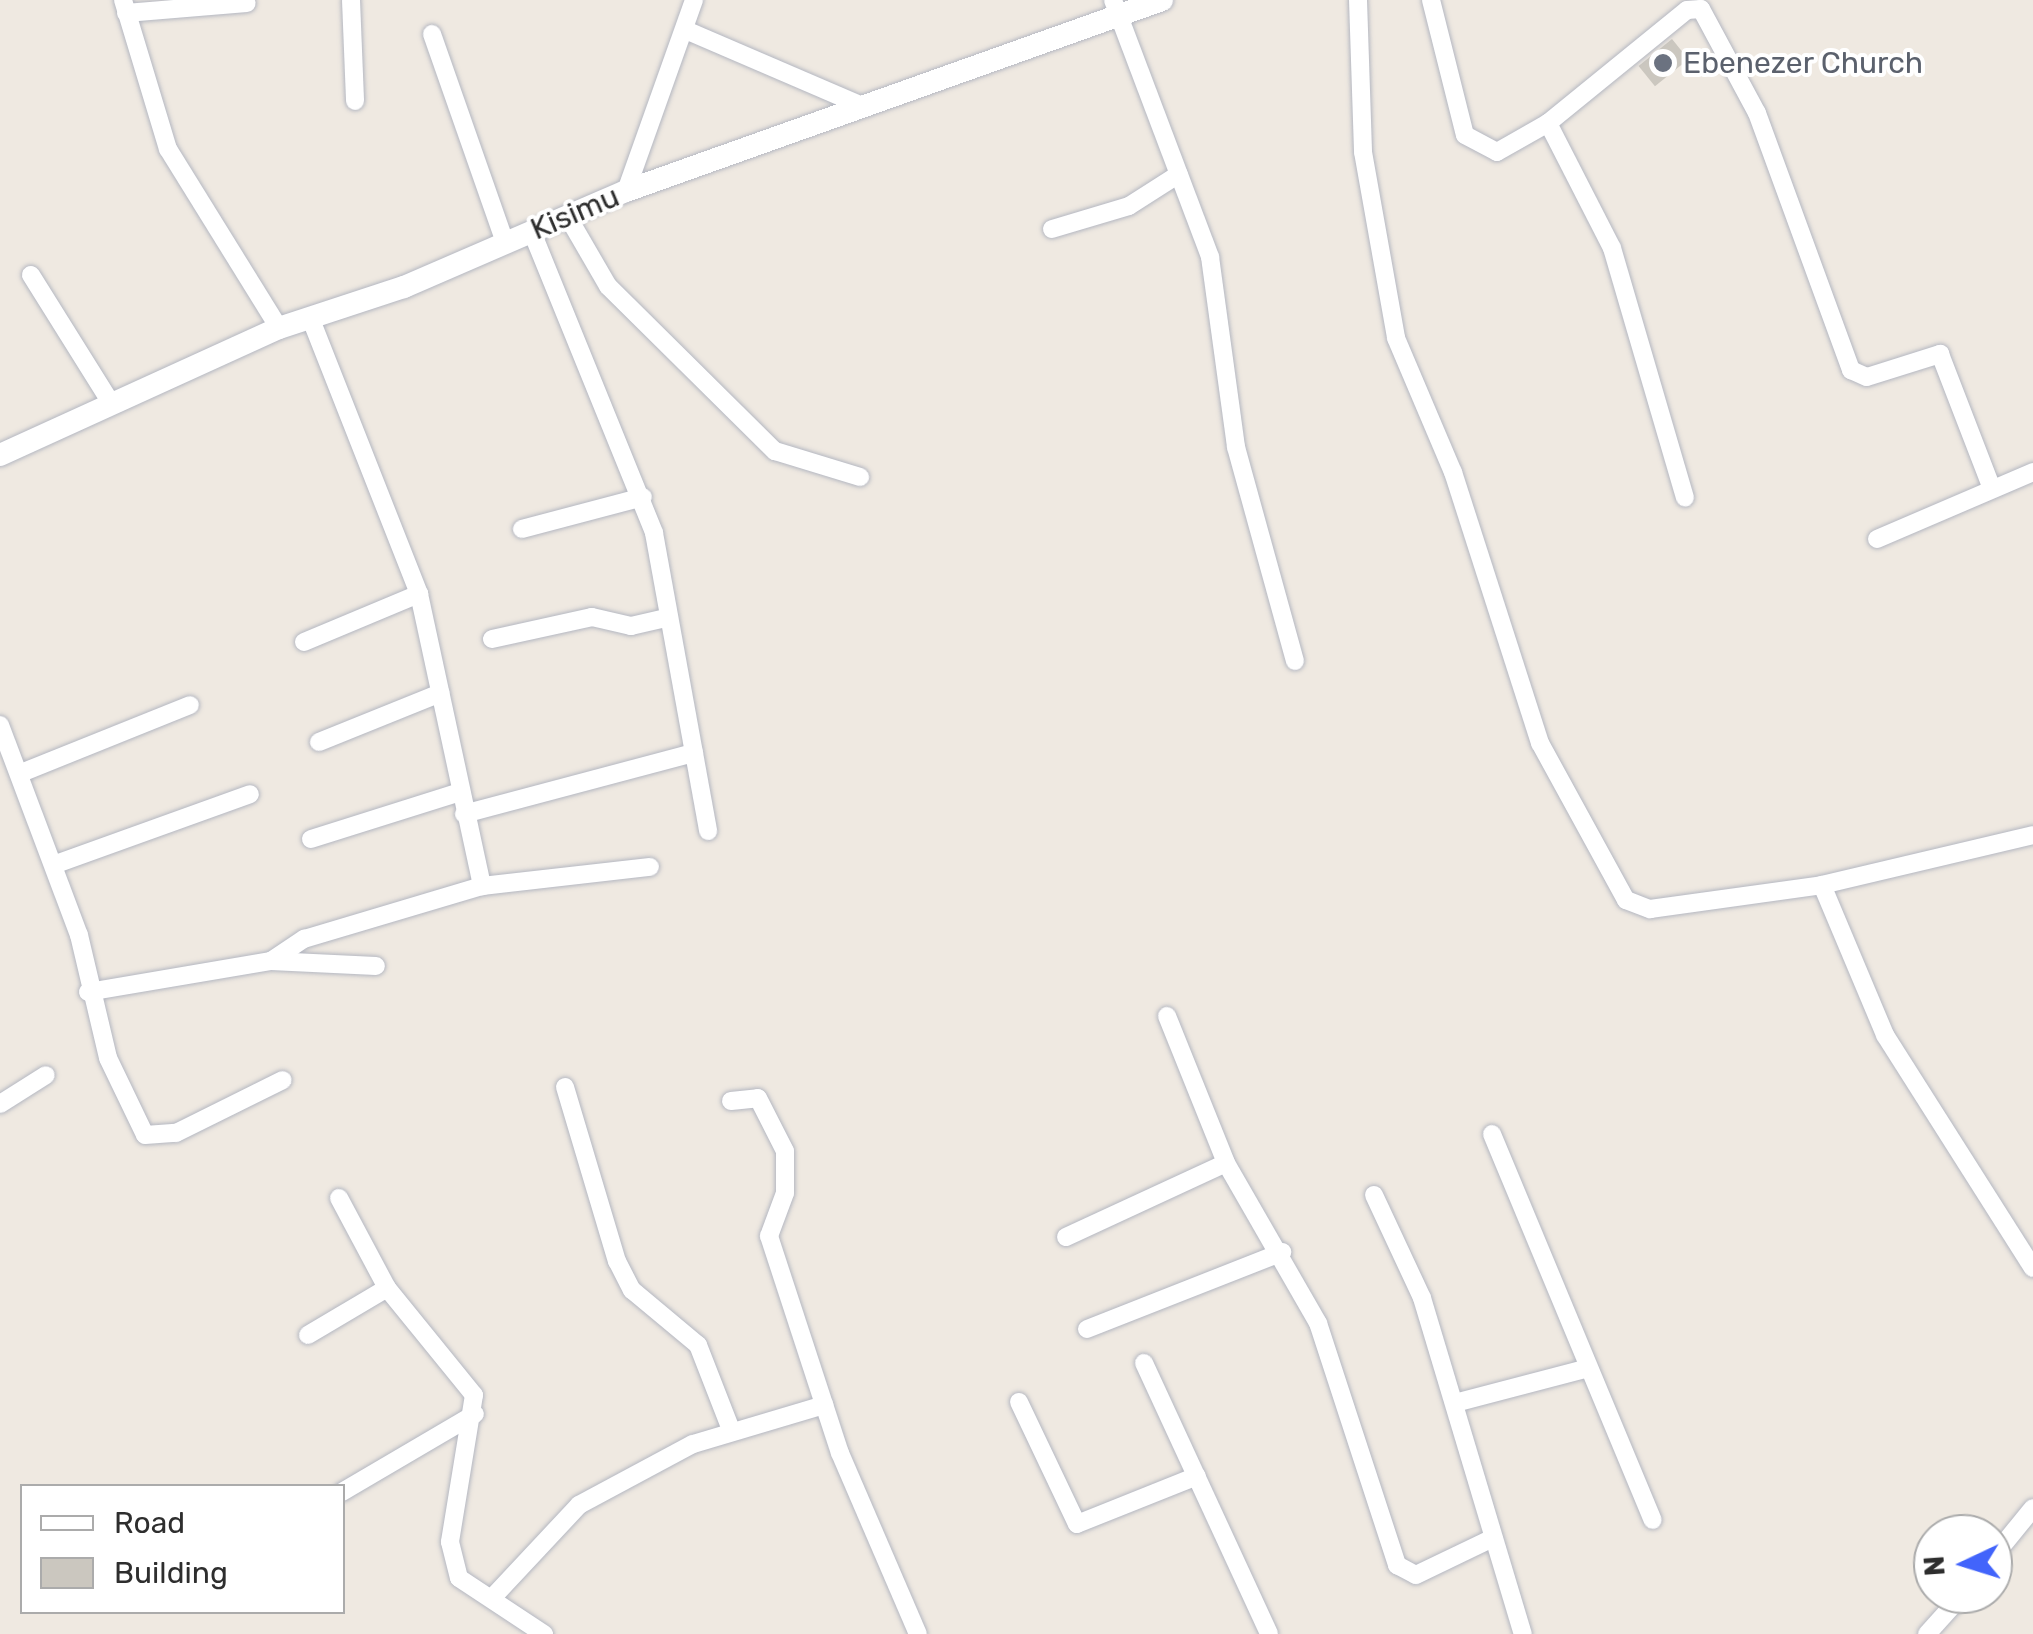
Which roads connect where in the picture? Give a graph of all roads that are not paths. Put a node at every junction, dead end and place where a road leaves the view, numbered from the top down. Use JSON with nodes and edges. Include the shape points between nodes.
{"nodes":[{"id":1,"x":351,"y":0,"type":"edge"},
{"id":2,"x":694,"y":0,"type":"edge"},
{"id":3,"x":1162,"y":0,"type":"edge"},
{"id":4,"x":1358,"y":0,"type":"edge"},
{"id":5,"x":1432,"y":0,"type":"edge"},
{"id":6,"x":247,"y":3,"type":"dead end"},
{"id":7,"x":124,"y":6,"type":"edge"},
{"id":8,"x":1116,"y":8,"type":"edge"},
{"id":9,"x":688,"y":31,"type":"junction"},
{"id":10,"x":432,"y":34,"type":"dead end"},
{"id":11,"x":355,"y":100,"type":"dead end"},
{"id":12,"x":862,"y":106,"type":"junction"},
{"id":13,"x":1548,"y":123,"type":"junction"},
{"id":14,"x":1179,"y":174,"type":"junction"},
{"id":15,"x":626,"y":191,"type":"junction"},
{"id":16,"x":568,"y":217,"type":"junction"},
{"id":17,"x":1052,"y":229,"type":"dead end"},
{"id":18,"x":532,"y":232,"type":"junction"},
{"id":19,"x":504,"y":240,"type":"junction"},
{"id":20,"x":32,"y":275,"type":"dead end"},
{"id":21,"x":310,"y":317,"type":"junction"},
{"id":22,"x":280,"y":328,"type":"junction"},
{"id":23,"x":111,"y":403,"type":"junction"},
{"id":24,"x":0,"y":455,"type":"edge"},
{"id":25,"x":2033,"y":472,"type":"edge"},
{"id":26,"x":860,"y":477,"type":"dead end"},
{"id":27,"x":1991,"y":486,"type":"junction"},
{"id":28,"x":643,"y":497,"type":"junction"},
{"id":29,"x":1684,"y":498,"type":"dead end"},
{"id":30,"x":522,"y":530,"type":"dead end"},
{"id":31,"x":1877,"y":539,"type":"dead end"},
{"id":32,"x":419,"y":594,"type":"junction"},
{"id":33,"x":669,"y":616,"type":"junction"},
{"id":34,"x":492,"y":639,"type":"dead end"},
{"id":35,"x":304,"y":642,"type":"dead end"},
{"id":36,"x":1295,"y":660,"type":"dead end"},
{"id":37,"x":440,"y":693,"type":"junction"},
{"id":38,"x":190,"y":705,"type":"dead end"},
{"id":39,"x":0,"y":725,"type":"edge"},
{"id":40,"x":319,"y":742,"type":"dead end"},
{"id":41,"x":694,"y":753,"type":"junction"},
{"id":42,"x":21,"y":773,"type":"junction"},
{"id":43,"x":460,"y":792,"type":"junction"},
{"id":44,"x":250,"y":794,"type":"dead end"},
{"id":45,"x":464,"y":814,"type":"junction"},
{"id":46,"x":708,"y":830,"type":"dead end"},
{"id":47,"x":2033,"y":835,"type":"edge"},
{"id":48,"x":311,"y":839,"type":"dead end"},
{"id":49,"x":56,"y":864,"type":"junction"},
{"id":50,"x":650,"y":867,"type":"dead end"},
{"id":51,"x":1822,"y":884,"type":"junction"},
{"id":52,"x":482,"y":886,"type":"junction"},
{"id":53,"x":271,"y":960,"type":"junction"},
{"id":54,"x":376,"y":966,"type":"dead end"},
{"id":55,"x":88,"y":992,"type":"junction"},
{"id":56,"x":1168,"y":1016,"type":"dead end"},
{"id":57,"x":46,"y":1075,"type":"dead end"},
{"id":58,"x":283,"y":1080,"type":"dead end"},
{"id":59,"x":565,"y":1088,"type":"dead end"},
{"id":60,"x":730,"y":1101,"type":"dead end"},
{"id":61,"x":0,"y":1104,"type":"edge"},
{"id":62,"x":1492,"y":1134,"type":"dead end"},
{"id":63,"x":1226,"y":1163,"type":"junction"},
{"id":64,"x":1374,"y":1195,"type":"dead end"},
{"id":65,"x":339,"y":1198,"type":"dead end"},
{"id":66,"x":1066,"y":1237,"type":"dead end"},
{"id":67,"x":1282,"y":1252,"type":"junction"},
{"id":68,"x":2033,"y":1268,"type":"edge"},
{"id":69,"x":388,"y":1288,"type":"junction"},
{"id":70,"x":1087,"y":1330,"type":"dead end"},
{"id":71,"x":308,"y":1335,"type":"dead end"},
{"id":72,"x":1144,"y":1363,"type":"dead end"},
{"id":73,"x":1588,"y":1368,"type":"junction"},
{"id":74,"x":1019,"y":1402,"type":"dead end"},
{"id":75,"x":1455,"y":1404,"type":"junction"},
{"id":76,"x":824,"y":1405,"type":"junction"},
{"id":77,"x":474,"y":1414,"type":"junction"},
{"id":78,"x":732,"y":1432,"type":"junction"},
{"id":79,"x":1196,"y":1476,"type":"junction"},
{"id":80,"x":345,"y":1490,"type":"edge"},
{"id":81,"x":2031,"y":1515,"type":"edge"},
{"id":82,"x":1653,"y":1520,"type":"dead end"},
{"id":83,"x":2013,"y":1535,"type":"edge"},
{"id":84,"x":1493,"y":1538,"type":"junction"},
{"id":85,"x":493,"y":1597,"type":"junction"},
{"id":86,"x":1944,"y":1614,"type":"edge"},
{"id":87,"x":544,"y":1634,"type":"edge"},
{"id":88,"x":918,"y":1634,"type":"edge"},
{"id":89,"x":1269,"y":1634,"type":"edge"},
{"id":90,"x":1524,"y":1634,"type":"edge"},
{"id":91,"x":1926,"y":1634,"type":"edge"}],
"edges":[{"from":1,"to":11,"type":"street"},
{"from":2,"to":9,"type":"street"},
{"from":3,"to":8,"type":"street","name":"Kisimu"},
{"from":4,"to":51,"type":"street","via":[[1363,152],[1396,338],[1453,472],[1494,616],[1559,782],[1638,909]]},
{"from":5,"to":13,"type":"street","via":[[1465,135],[1498,152]]},
{"from":6,"to":7,"type":"street"},
{"from":7,"to":22,"type":"street","via":[[168,150]]},
{"from":8,"to":12,"type":"street","name":"Kisimu"},
{"from":8,"to":14,"type":"street"},
{"from":9,"to":12,"type":"street"},
{"from":9,"to":15,"type":"street"},
{"from":10,"to":19,"type":"street"},
{"from":12,"to":15,"type":"street","name":"Kisimu"},
{"from":13,"to":27,"type":"street","via":[[1687,10],[1701,10],[1757,113],[1851,370],[1867,377],[1940,354]]},
{"from":13,"to":29,"type":"street","via":[[1612,248]]},
{"from":14,"to":17,"type":"street","via":[[1129,206]]},
{"from":14,"to":36,"type":"street","via":[[1216,284],[1236,447]]},
{"from":15,"to":16,"type":"street","name":"Kisimu"},
{"from":16,"to":18,"type":"street","name":"Kisimu"},
{"from":16,"to":26,"type":"street","via":[[608,286],[775,451]]},
{"from":18,"to":19,"type":"street","name":"Kisimu"},
{"from":18,"to":28,"type":"street"},
{"from":19,"to":21,"type":"street","name":"Kisimu"},
{"from":20,"to":23,"type":"street"},
{"from":21,"to":22,"type":"street","name":"Kisimu"},
{"from":21,"to":32,"type":"street"},
{"from":22,"to":23,"type":"street","name":"Kisimu"},
{"from":23,"to":24,"type":"street","name":"Kisimu"},
{"from":25,"to":27,"type":"street"},
{"from":27,"to":31,"type":"street"},
{"from":28,"to":30,"type":"street"},
{"from":28,"to":33,"type":"street"},
{"from":32,"to":35,"type":"street"},
{"from":32,"to":37,"type":"street"},
{"from":33,"to":34,"type":"street","via":[[631,626],[592,617]]},
{"from":33,"to":41,"type":"street"},
{"from":37,"to":40,"type":"street"},
{"from":37,"to":43,"type":"street"},
{"from":38,"to":42,"type":"street"},
{"from":39,"to":42,"type":"street"},
{"from":41,"to":45,"type":"street"},
{"from":41,"to":46,"type":"street"},
{"from":42,"to":49,"type":"street"},
{"from":43,"to":45,"type":"street"},
{"from":43,"to":48,"type":"street"},
{"from":44,"to":49,"type":"street"},
{"from":45,"to":52,"type":"street"},
{"from":47,"to":51,"type":"street"},
{"from":49,"to":55,"type":"street"},
{"from":50,"to":52,"type":"street"},
{"from":51,"to":68,"type":"street","via":[[1886,1035]]},
{"from":52,"to":53,"type":"street","via":[[304,939]]},
{"from":53,"to":54,"type":"street"},
{"from":53,"to":55,"type":"street"},
{"from":55,"to":58,"type":"street","via":[[145,1135],[176,1133]]},
{"from":56,"to":63,"type":"street"},
{"from":57,"to":61,"type":"street"},
{"from":59,"to":78,"type":"street","via":[[617,1261],[632,1290],[698,1345]]},
{"from":60,"to":76,"type":"street","via":[[758,1098],[785,1151],[785,1193],[769,1236]]},
{"from":62,"to":73,"type":"street"},
{"from":63,"to":66,"type":"street"},
{"from":63,"to":67,"type":"street"},
{"from":64,"to":75,"type":"street","via":[[1422,1298]]},
{"from":65,"to":69,"type":"street"},
{"from":67,"to":70,"type":"street"},
{"from":67,"to":84,"type":"street","via":[[1352,1414],[1397,1565],[1416,1574]]},
{"from":69,"to":71,"type":"street"},
{"from":69,"to":77,"type":"street","via":[[466,1376]]},
{"from":72,"to":79,"type":"street"},
{"from":73,"to":75,"type":"street"},
{"from":73,"to":82,"type":"street"},
{"from":74,"to":79,"type":"street","via":[[1076,1524]]},
{"from":75,"to":84,"type":"street"},
{"from":76,"to":78,"type":"street"},
{"from":76,"to":88,"type":"street"},
{"from":77,"to":80,"type":"street"},
{"from":77,"to":85,"type":"street","via":[[451,1552],[459,1578]]},
{"from":78,"to":85,"type":"street","via":[[579,1505]]},
{"from":79,"to":89,"type":"street"},
{"from":81,"to":83,"type":"street"},
{"from":84,"to":90,"type":"street"},
{"from":85,"to":87,"type":"street"},
{"from":86,"to":91,"type":"street"}]}
